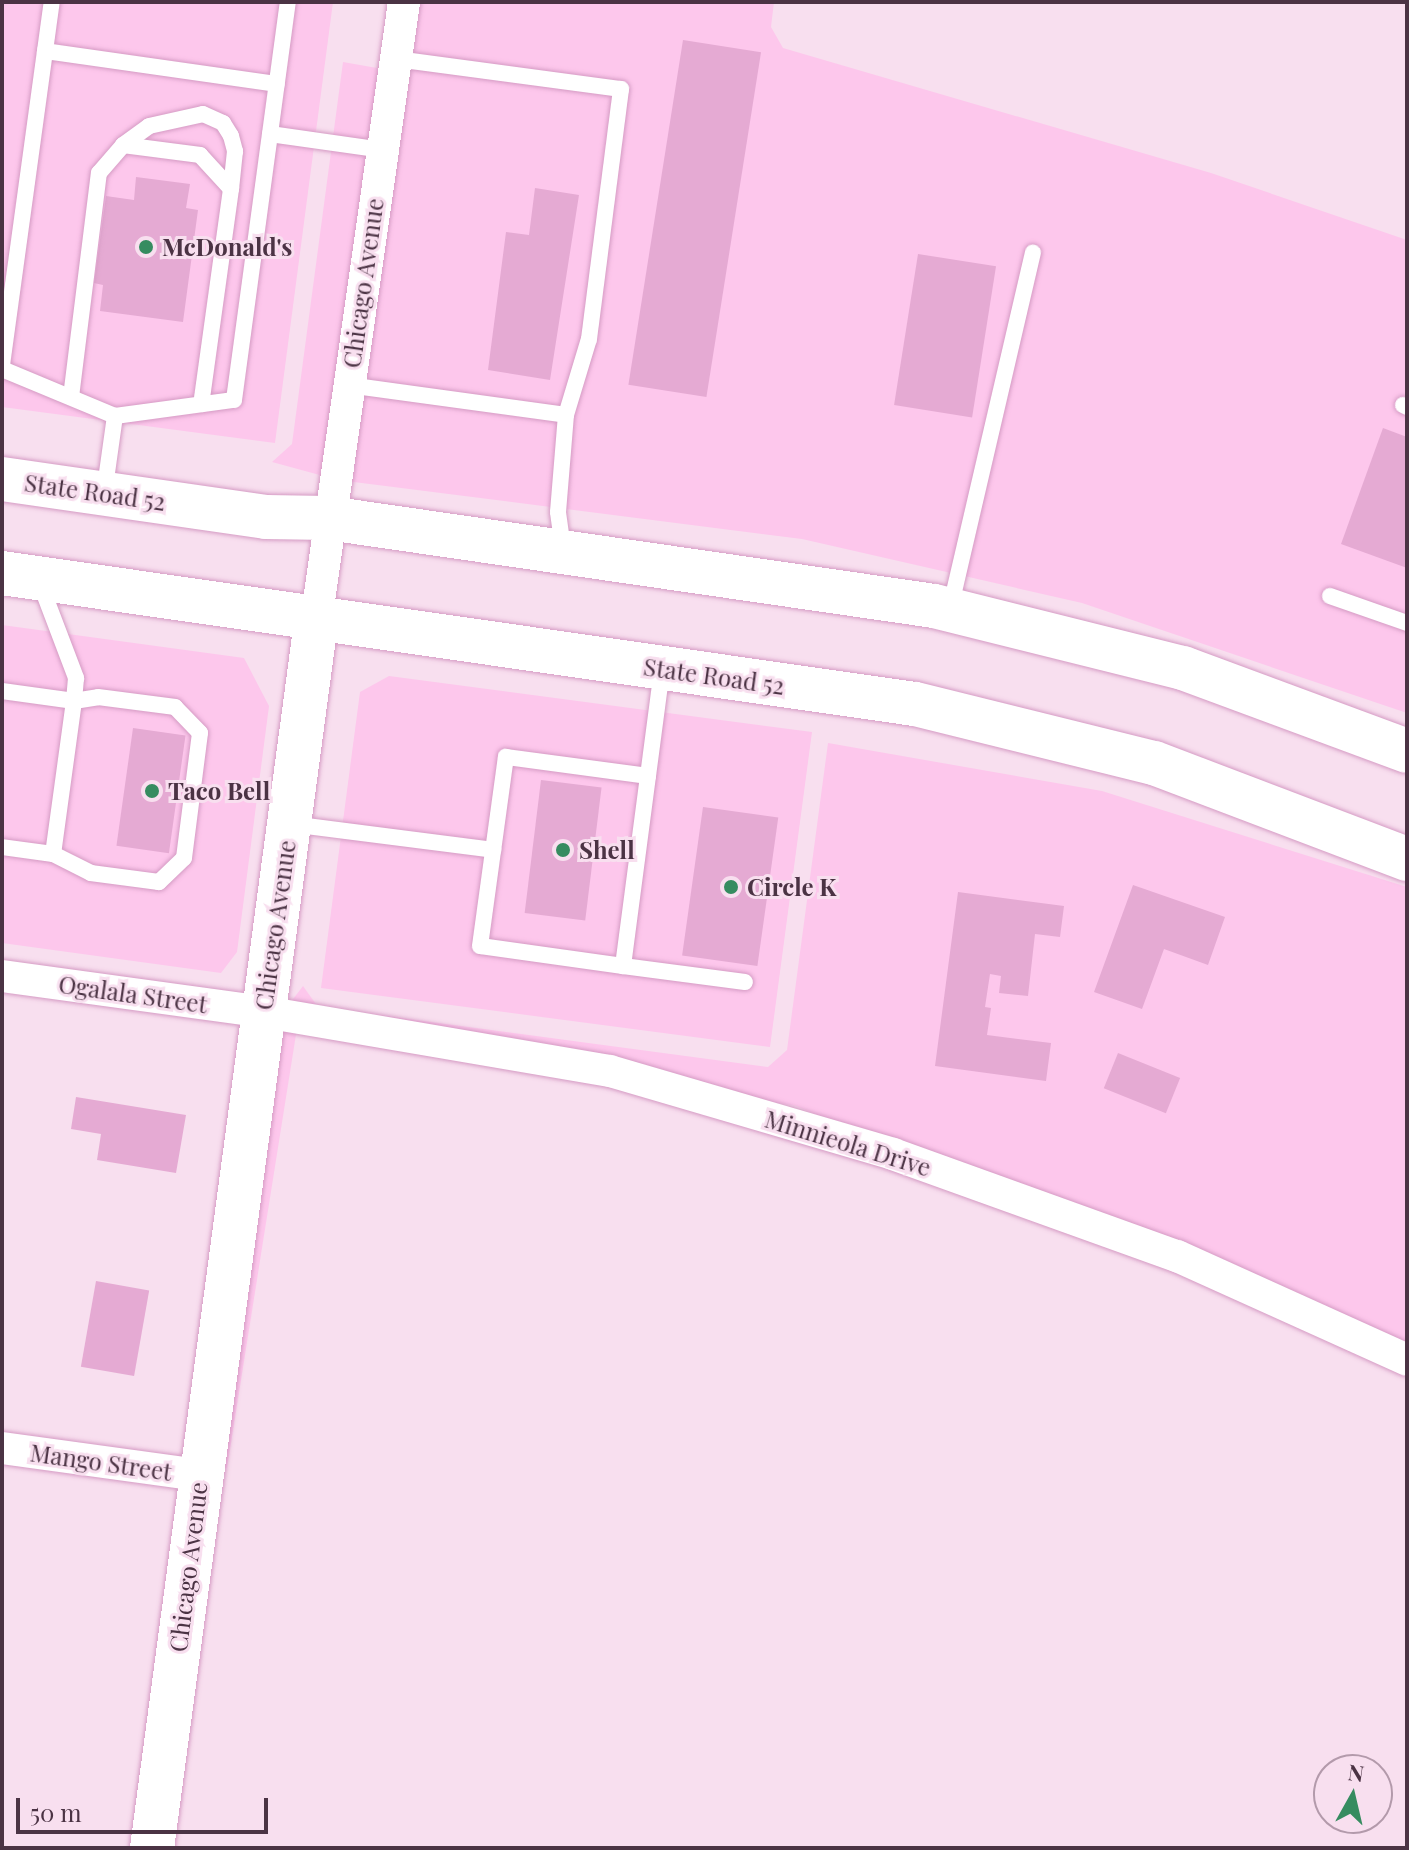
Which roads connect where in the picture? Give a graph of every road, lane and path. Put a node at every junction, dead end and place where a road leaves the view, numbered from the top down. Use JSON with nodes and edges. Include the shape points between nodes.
{"nodes":[{"id":1,"x":52,"y":2,"type":"edge"},
{"id":2,"x":288,"y":2,"type":"edge"},
{"id":3,"x":404,"y":2,"type":"edge"},
{"id":4,"x":45,"y":51,"type":"junction"},
{"id":5,"x":395,"y":59,"type":"junction"},
{"id":6,"x":277,"y":84,"type":"junction"},
{"id":7,"x":270,"y":134,"type":"junction"},
{"id":8,"x":123,"y":145,"type":"junction"},
{"id":9,"x":382,"y":150,"type":"junction"},
{"id":10,"x":231,"y":189,"type":"junction"},
{"id":11,"x":1033,"y":253,"type":"dead end"},
{"id":12,"x":2,"y":367,"type":"edge"},
{"id":13,"x":348,"y":385,"type":"junction"},
{"id":14,"x":71,"y":397,"type":"junction"},
{"id":15,"x":201,"y":404,"type":"junction"},
{"id":16,"x":566,"y":415,"type":"junction"},
{"id":17,"x":115,"y":416,"type":"junction"},
{"id":18,"x":2,"y":479,"type":"edge"},
{"id":19,"x":104,"y":494,"type":"junction"},
{"id":20,"x":328,"y":518,"type":"junction"},
{"id":21,"x":563,"y":552,"type":"junction"},
{"id":22,"x":20,"y":575,"type":"edge"},
{"id":23,"x":1330,"y":596,"type":"dead end"},
{"id":24,"x":950,"y":610,"type":"junction"},
{"id":25,"x":316,"y":622,"type":"junction"},
{"id":26,"x":1407,"y":623,"type":"edge"},
{"id":27,"x":662,"y":669,"type":"junction"},
{"id":28,"x":2,"y":691,"type":"edge"},
{"id":29,"x":74,"y":701,"type":"junction"},
{"id":30,"x":1407,"y":751,"type":"edge"},
{"id":31,"x":648,"y":776,"type":"junction"},
{"id":32,"x":289,"y":823,"type":"junction"},
{"id":33,"x":2,"y":847,"type":"edge"},
{"id":34,"x":493,"y":850,"type":"junction"},
{"id":35,"x":53,"y":854,"type":"junction"},
{"id":36,"x":1407,"y":859,"type":"edge"},
{"id":37,"x":623,"y":966,"type":"junction"},
{"id":38,"x":2,"y":976,"type":"edge"},
{"id":39,"x":745,"y":982,"type":"dead end"},
{"id":40,"x":264,"y":1012,"type":"junction"},
{"id":41,"x":1407,"y":1360,"type":"edge"},
{"id":42,"x":2,"y":1448,"type":"edge"},
{"id":43,"x":200,"y":1475,"type":"junction"},
{"id":44,"x":152,"y":1848,"type":"edge"}],
"edges":[{"from":1,"to":4,"type":"lane"},
{"from":2,"to":6,"type":"lane"},
{"from":3,"to":5,"type":"street","name":"Chicago Avenue"},
{"from":4,"to":6,"type":"lane"},
{"from":4,"to":12,"type":"lane"},
{"from":5,"to":9,"type":"street","name":"Chicago Avenue"},
{"from":5,"to":16,"type":"lane","via":[[621,89],[589,339]]},
{"from":6,"to":7,"type":"lane"},
{"from":7,"to":9,"type":"lane"},
{"from":7,"to":15,"type":"lane","via":[[234,400]]},
{"from":8,"to":10,"type":"lane","via":[[200,155]]},
{"from":8,"to":10,"type":"lane","via":[[149,126],[203,114],[223,123],[231,136]]},
{"from":8,"to":14,"type":"lane","via":[[99,173]]},
{"from":9,"to":13,"type":"street","name":"Chicago Avenue"},
{"from":10,"to":15,"type":"lane"},
{"from":11,"to":24,"type":"lane"},
{"from":12,"to":14,"type":"lane"},
{"from":13,"to":16,"type":"lane"},
{"from":13,"to":20,"type":"street","name":"Chicago Avenue"},
{"from":14,"to":17,"type":"lane"},
{"from":15,"to":17,"type":"lane"},
{"from":16,"to":21,"type":"lane","via":[[558,512]]},
{"from":17,"to":19,"type":"lane"},
{"from":18,"to":19,"type":"main road","name":"State Road 52"},
{"from":19,"to":20,"type":"main road","name":"State Road 52","via":[[266,517]]},
{"from":20,"to":21,"type":"main road","name":"State Road 52"},
{"from":20,"to":25,"type":"street","name":"Chicago Avenue"},
{"from":21,"to":24,"type":"main road","name":"State Road 52"},
{"from":22,"to":25,"type":"main road","name":"State Road 52","via":[[244,604]]},
{"from":22,"to":29,"type":"lane","via":[[76,678]]},
{"from":23,"to":26,"type":"lane"},
{"from":24,"to":30,"type":"main road","name":"State Road 52","via":[[1183,668]]},
{"from":25,"to":27,"type":"main road","name":"State Road 52"},
{"from":25,"to":32,"type":"main road","name":"Chicago Avenue"},
{"from":27,"to":31,"type":"lane"},
{"from":27,"to":36,"type":"main road","name":"State Road 52","via":[[915,704],[1154,763]]},
{"from":28,"to":29,"type":"lane"},
{"from":29,"to":35,"type":"lane"},
{"from":29,"to":35,"type":"lane","via":[[98,697],[175,707],[200,733],[184,858],[159,882],[91,873]]},
{"from":31,"to":34,"type":"lane","via":[[506,757]]},
{"from":31,"to":37,"type":"lane"},
{"from":32,"to":34,"type":"lane"},
{"from":32,"to":40,"type":"main road","name":"Chicago Avenue"},
{"from":33,"to":35,"type":"lane"},
{"from":34,"to":37,"type":"lane","via":[[480,946]]},
{"from":37,"to":39,"type":"lane"},
{"from":38,"to":40,"type":"street","name":"Ogalala Street"},
{"from":40,"to":41,"type":"street","name":"Minnieola Drive","via":[[610,1071],[893,1154],[1177,1256]]},
{"from":40,"to":43,"type":"main road","name":"Chicago Avenue"},
{"from":42,"to":43,"type":"street","name":"Mango Street"},
{"from":43,"to":44,"type":"main road","name":"Chicago Avenue"}]}
